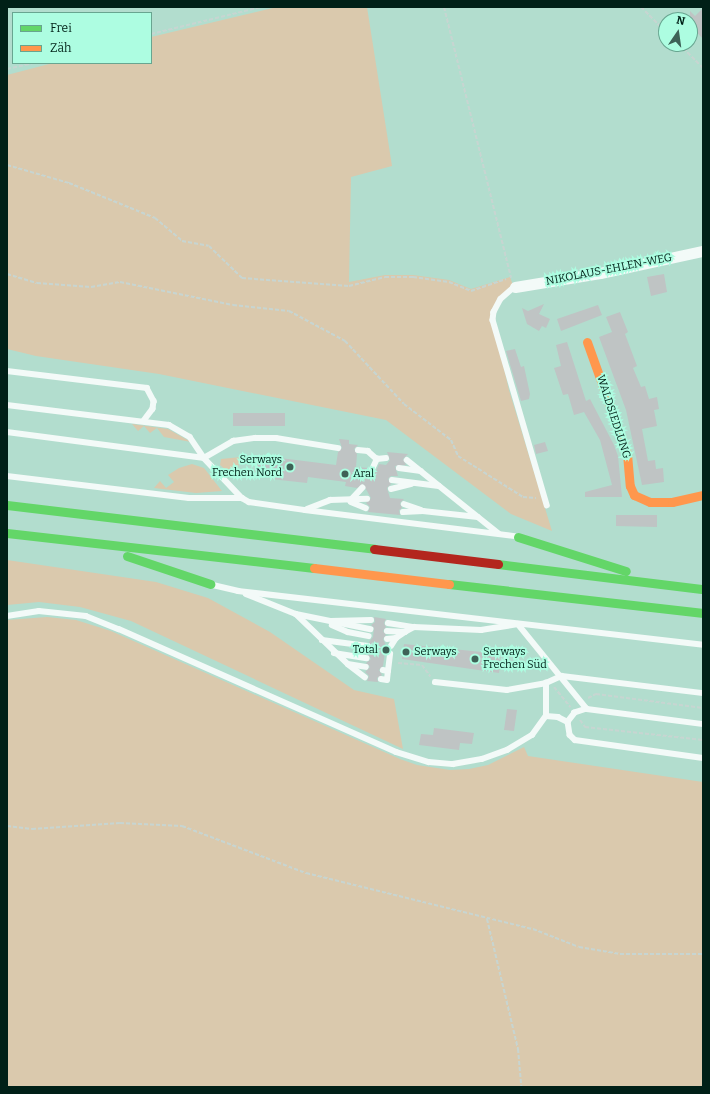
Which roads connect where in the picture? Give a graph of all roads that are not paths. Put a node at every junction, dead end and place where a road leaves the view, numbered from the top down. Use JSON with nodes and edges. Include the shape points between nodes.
{"nodes":[{"id":1,"x":703,"y":251,"type":"edge"},
{"id":2,"x":513,"y":282,"type":"joint"},
{"id":3,"x":587,"y":342,"type":"dead end"},
{"id":4,"x":7,"y":370,"type":"edge"},
{"id":5,"x":7,"y":405,"type":"edge"},
{"id":6,"x":144,"y":420,"type":"junction"},
{"id":7,"x":7,"y":432,"type":"edge"},
{"id":8,"x":338,"y":448,"type":"dead end"},
{"id":9,"x":358,"y":450,"type":"dead end"},
{"id":10,"x":204,"y":458,"type":"junction"},
{"id":11,"x":386,"y":458,"type":"dead end"},
{"id":12,"x":377,"y":459,"type":"junction"},
{"id":13,"x":407,"y":460,"type":"dead end"},
{"id":14,"x":399,"y":468,"type":"dead end"},
{"id":15,"x":421,"y":471,"type":"junction"},
{"id":16,"x":7,"y":476,"type":"edge"},
{"id":17,"x":369,"y":476,"type":"dead end"},
{"id":18,"x":392,"y":480,"type":"dead end"},
{"id":19,"x":416,"y":483,"type":"junction"},
{"id":20,"x":439,"y":486,"type":"junction"},
{"id":21,"x":362,"y":488,"type":"dead end"},
{"id":22,"x":391,"y":489,"type":"dead end"},
{"id":23,"x":703,"y":495,"type":"edge"},
{"id":24,"x":242,"y":498,"type":"junction"},
{"id":25,"x":367,"y":499,"type":"dead end"},
{"id":26,"x":350,"y":501,"type":"junction"},
{"id":27,"x":404,"y":504,"type":"dead end"},
{"id":28,"x":7,"y":505,"type":"edge"},
{"id":29,"x":547,"y":505,"type":"dead end"},
{"id":30,"x":366,"y":508,"type":"dead end"},
{"id":31,"x":305,"y":510,"type":"junction"},
{"id":32,"x":423,"y":511,"type":"junction"},
{"id":33,"x":403,"y":512,"type":"dead end"},
{"id":34,"x":478,"y":517,"type":"junction"},
{"id":35,"x":7,"y":533,"type":"edge"},
{"id":36,"x":498,"y":533,"type":"junction"},
{"id":37,"x":518,"y":537,"type":"joint"},
{"id":38,"x":89,"y":543,"type":"junction"},
{"id":39,"x":210,"y":584,"type":"joint"},
{"id":40,"x":662,"y":584,"type":"junction"},
{"id":41,"x":703,"y":589,"type":"edge"},
{"id":42,"x":238,"y":591,"type":"junction"},
{"id":43,"x":703,"y":613,"type":"edge"},
{"id":44,"x":296,"y":614,"type":"junction"},
{"id":45,"x":7,"y":616,"type":"edge"},
{"id":46,"x":371,"y":620,"type":"dead end"},
{"id":47,"x":324,"y":622,"type":"junction"},
{"id":48,"x":388,"y":622,"type":"dead end"},
{"id":49,"x":518,"y":624,"type":"junction"},
{"id":50,"x":414,"y":627,"type":"junction"},
{"id":51,"x":370,"y":629,"type":"dead end"},
{"id":52,"x":387,"y":632,"type":"dead end"},
{"id":53,"x":405,"y":632,"type":"junction"},
{"id":54,"x":370,"y":636,"type":"dead end"},
{"id":55,"x":396,"y":638,"type":"junction"},
{"id":56,"x":387,"y":639,"type":"dead end"},
{"id":57,"x":322,"y":640,"type":"junction"},
{"id":58,"x":703,"y":645,"type":"edge"},
{"id":59,"x":368,"y":646,"type":"dead end"},
{"id":60,"x":391,"y":646,"type":"dead end"},
{"id":61,"x":334,"y":653,"type":"junction"},
{"id":62,"x":390,"y":654,"type":"dead end"},
{"id":63,"x":367,"y":658,"type":"dead end"},
{"id":64,"x":348,"y":664,"type":"junction"},
{"id":65,"x":366,"y":667,"type":"dead end"},
{"id":66,"x":562,"y":676,"type":"junction"},
{"id":67,"x":365,"y":677,"type":"dead end"},
{"id":68,"x":381,"y":679,"type":"dead end"},
{"id":69,"x":435,"y":682,"type":"road end"},
{"id":70,"x":548,"y":682,"type":"junction"},
{"id":71,"x":703,"y":693,"type":"edge"},
{"id":72,"x":587,"y":709,"type":"junction"},
{"id":73,"x":546,"y":716,"type":"junction"},
{"id":74,"x":568,"y":722,"type":"junction"},
{"id":75,"x":703,"y":724,"type":"edge"},
{"id":76,"x":703,"y":758,"type":"edge"}],
"edges":[{"from":1,"to":2,"type":"street","name":"NIKOLAUS-EHLEN-WEG","via":[[600,273]]},
{"from":2,"to":29,"type":"lane","via":[[494,312],[493,320]]},
{"from":3,"to":23,"type":"main road","name":"WALDSIEDLUNG","via":[[627,454],[630,486],[634,495],[641,499],[672,502]]},
{"from":4,"to":6,"type":"lane","via":[[147,388],[154,401],[153,409]]},
{"from":5,"to":6,"type":"lane"},
{"from":6,"to":10,"type":"lane","via":[[169,425],[182,431],[194,442]]},
{"from":7,"to":10,"type":"lane"},
{"from":8,"to":10,"type":"lane","via":[[276,438],[255,438],[233,441]]},
{"from":9,"to":12,"type":"lane","via":[[368,451]]},
{"from":10,"to":24,"type":"lane"},
{"from":11,"to":12,"type":"lane"},
{"from":12,"to":17,"type":"lane"},
{"from":13,"to":15,"type":"lane"},
{"from":14,"to":15,"type":"lane"},
{"from":15,"to":20,"type":"lane"},
{"from":16,"to":24,"type":"lane","via":[[189,498]]},
{"from":18,"to":19,"type":"lane"},
{"from":19,"to":20,"type":"lane"},
{"from":19,"to":22,"type":"lane"},
{"from":20,"to":34,"type":"lane"},
{"from":21,"to":26,"type":"lane"},
{"from":24,"to":31,"type":"lane","via":[[249,502]]},
{"from":25,"to":26,"type":"lane"},
{"from":26,"to":30,"type":"lane"},
{"from":26,"to":31,"type":"lane","via":[[330,500]]},
{"from":27,"to":32,"type":"lane"},
{"from":28,"to":40,"type":"main road"},
{"from":31,"to":36,"type":"lane"},
{"from":32,"to":33,"type":"lane"},
{"from":32,"to":34,"type":"lane"},
{"from":34,"to":36,"type":"lane"},
{"from":35,"to":38,"type":"main road"},
{"from":36,"to":37,"type":"lane"},
{"from":37,"to":40,"type":"main road"},
{"from":38,"to":39,"type":"main road"},
{"from":38,"to":43,"type":"main road"},
{"from":39,"to":42,"type":"lane"},
{"from":40,"to":41,"type":"main road"},
{"from":42,"to":44,"type":"lane"},
{"from":42,"to":49,"type":"lane"},
{"from":44,"to":47,"type":"lane"},
{"from":44,"to":57,"type":"lane"},
{"from":45,"to":73,"type":"lane","via":[[39,611],[86,616],[119,628],[396,752],[429,762],[453,764],[482,759],[507,750],[532,735]]},
{"from":46,"to":47,"type":"lane","via":[[348,618]]},
{"from":47,"to":51,"type":"lane"},
{"from":47,"to":54,"type":"lane","via":[[348,632]]},
{"from":48,"to":50,"type":"lane"},
{"from":49,"to":50,"type":"lane","via":[[481,630]]},
{"from":49,"to":58,"type":"lane"},
{"from":49,"to":66,"type":"lane"},
{"from":50,"to":53,"type":"lane"},
{"from":52,"to":53,"type":"lane"},
{"from":53,"to":55,"type":"lane"},
{"from":55,"to":56,"type":"lane"},
{"from":55,"to":60,"type":"lane"},
{"from":57,"to":59,"type":"lane"},
{"from":57,"to":61,"type":"lane"},
{"from":61,"to":63,"type":"lane"},
{"from":61,"to":64,"type":"lane"},
{"from":62,"to":68,"type":"lane","via":[[386,661],[387,680]]},
{"from":64,"to":65,"type":"lane"},
{"from":64,"to":67,"type":"lane"},
{"from":66,"to":70,"type":"lane"},
{"from":66,"to":71,"type":"lane"},
{"from":66,"to":72,"type":"lane"},
{"from":69,"to":70,"type":"lane","via":[[507,690]]},
{"from":70,"to":73,"type":"lane"},
{"from":72,"to":74,"type":"lane","via":[[575,713]]},
{"from":72,"to":75,"type":"lane"},
{"from":73,"to":74,"type":"lane","via":[[558,717]]},
{"from":74,"to":76,"type":"lane","via":[[570,735],[582,742]]}]}
